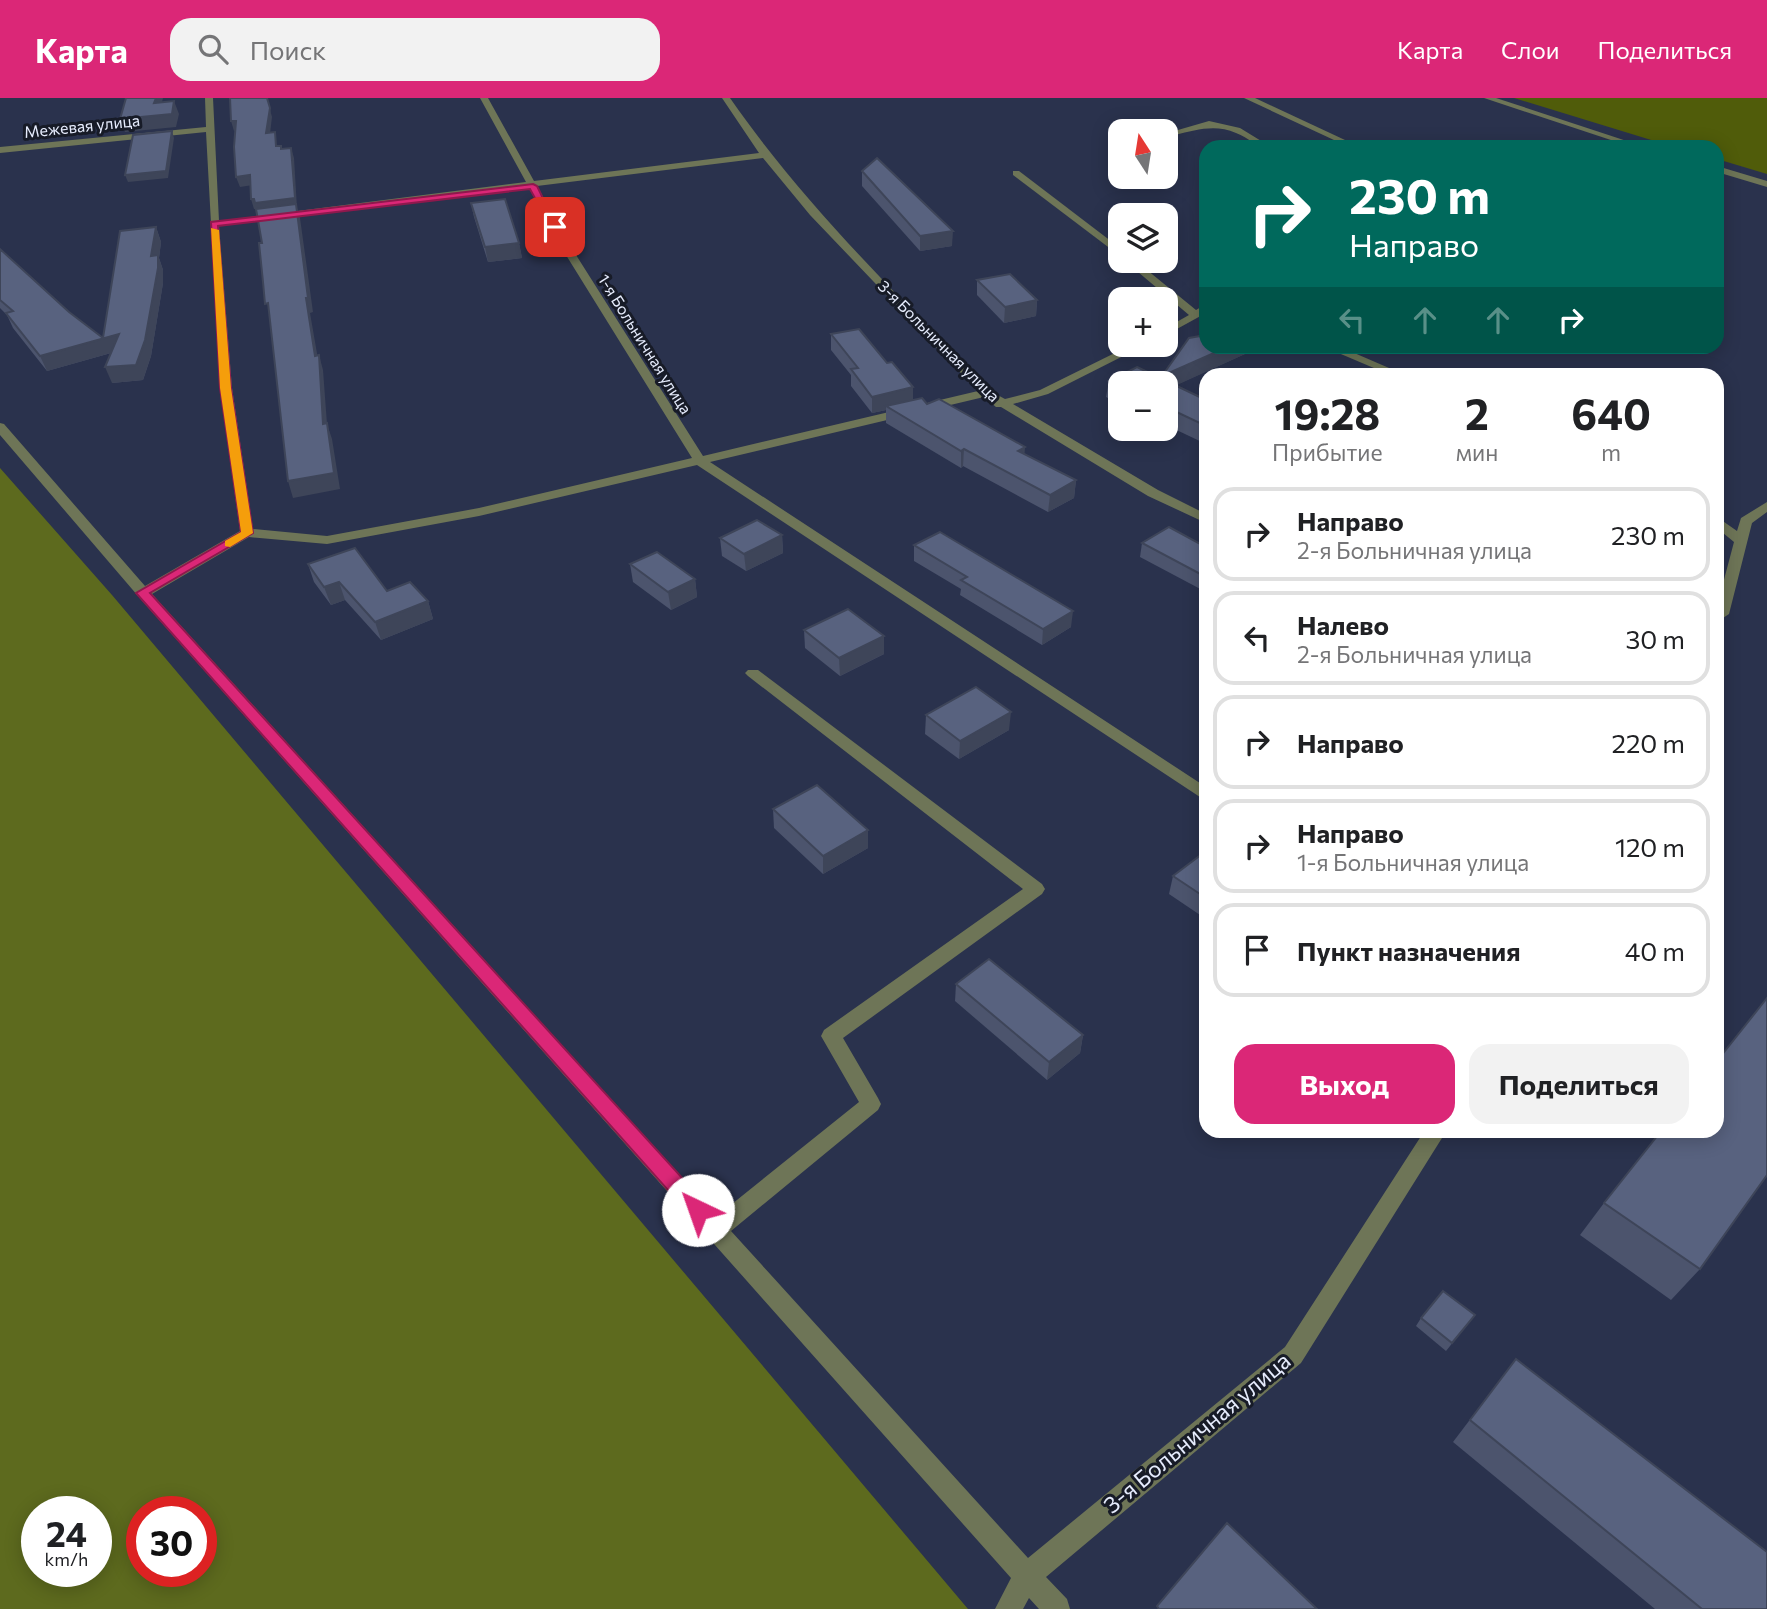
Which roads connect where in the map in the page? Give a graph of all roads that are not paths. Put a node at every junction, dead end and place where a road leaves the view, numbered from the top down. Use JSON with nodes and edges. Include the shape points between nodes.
{"nodes":[{"id":1,"x":209,"y":98,"type":"edge"},
{"id":2,"x":484,"y":98,"type":"edge"},
{"id":3,"x":726,"y":98,"type":"edge"},
{"id":4,"x":1248,"y":98,"type":"edge"},
{"id":5,"x":1488,"y":98,"type":"edge"},
{"id":6,"x":210,"y":130,"type":"junction"},
{"id":7,"x":1178,"y":131,"type":"edge"},
{"id":8,"x":1255,"y":140,"type":"edge"},
{"id":9,"x":1341,"y":140,"type":"edge"},
{"id":10,"x":1620,"y":140,"type":"edge"},
{"id":11,"x":0,"y":150,"type":"edge"},
{"id":12,"x":765,"y":155,"type":"junction"},
{"id":13,"x":1724,"y":171,"type":"edge"},
{"id":14,"x":1016,"y":173,"type":"dead end"},
{"id":15,"x":1767,"y":184,"type":"edge"},
{"id":16,"x":533,"y":186,"type":"junction"},
{"id":17,"x":214,"y":224,"type":"junction"},
{"id":18,"x":1108,"y":244,"type":"edge"},
{"id":19,"x":1144,"y":273,"type":"edge"},
{"id":20,"x":1199,"y":314,"type":"edge"},
{"id":21,"x":1196,"y":317,"type":"junction"},
{"id":22,"x":1178,"y":326,"type":"edge"},
{"id":23,"x":1347,"y":354,"type":"edge"},
{"id":24,"x":1115,"y":357,"type":"edge"},
{"id":25,"x":1382,"y":368,"type":"edge"},
{"id":26,"x":986,"y":393,"type":"junction"},
{"id":27,"x":1000,"y":404,"type":"junction"},
{"id":28,"x":5,"y":432,"type":"edge"},
{"id":29,"x":699,"y":460,"type":"junction"},
{"id":30,"x":1767,"y":506,"type":"edge"},
{"id":31,"x":1199,"y":516,"type":"edge"},
{"id":32,"x":1724,"y":527,"type":"edge"},
{"id":33,"x":247,"y":533,"type":"junction"},
{"id":34,"x":1741,"y":541,"type":"junction"},
{"id":35,"x":142,"y":593,"type":"junction"},
{"id":36,"x":1724,"y":606,"type":"edge"},
{"id":37,"x":753,"y":673,"type":"dead end"},
{"id":38,"x":1199,"y":790,"type":"edge"},
{"id":39,"x":1432,"y":1138,"type":"edge"},
{"id":40,"x":716,"y":1230,"type":"junction"},
{"id":41,"x":1027,"y":1576,"type":"junction"},
{"id":42,"x":1008,"y":1609,"type":"edge"},
{"id":43,"x":1058,"y":1609,"type":"edge"}],
"edges":[{"from":1,"to":6,"type":"street"},
{"from":2,"to":16,"type":"street","name":"1-я Больничная улица"},
{"from":3,"to":12,"type":"street","name":"3-я Больничная улица"},
{"from":4,"to":9,"type":"street"},
{"from":5,"to":10,"type":"street"},
{"from":6,"to":11,"type":"street","name":"Межевая улица"},
{"from":6,"to":17,"type":"street"},
{"from":7,"to":8,"type":"street","via":[[1209,124]]},
{"from":12,"to":16,"type":"street"},
{"from":12,"to":26,"type":"street","name":"3-я Больничная улица","via":[[813,213]]},
{"from":13,"to":15,"type":"street"},
{"from":14,"to":18,"type":"street"},
{"from":16,"to":17,"type":"street"},
{"from":16,"to":29,"type":"street","name":"1-я Больничная улица"},
{"from":17,"to":33,"type":"street","via":[[226,388]]},
{"from":19,"to":21,"type":"street"},
{"from":20,"to":21,"type":"street"},
{"from":21,"to":22,"type":"street"},
{"from":23,"to":25,"type":"street"},
{"from":24,"to":27,"type":"street","via":[[1044,392]]},
{"from":26,"to":27,"type":"street","name":"3-я Больничная улица"},
{"from":26,"to":29,"type":"street"},
{"from":27,"to":31,"type":"street","name":"3-я Больничная улица"},
{"from":28,"to":35,"type":"street"},
{"from":29,"to":33,"type":"street","via":[[479,512],[327,540]]},
{"from":29,"to":38,"type":"street"},
{"from":30,"to":34,"type":"street","via":[[1746,521]]},
{"from":32,"to":34,"type":"street"},
{"from":33,"to":35,"type":"street"},
{"from":34,"to":36,"type":"street"},
{"from":35,"to":40,"type":"street"},
{"from":37,"to":40,"type":"street","via":[[1035,889],[831,1036],[871,1104]]},
{"from":39,"to":41,"type":"street","name":"3-я Больничная улица","via":[[1293,1355]]},
{"from":40,"to":41,"type":"street"},
{"from":41,"to":42,"type":"street"},
{"from":41,"to":43,"type":"street"}]}
